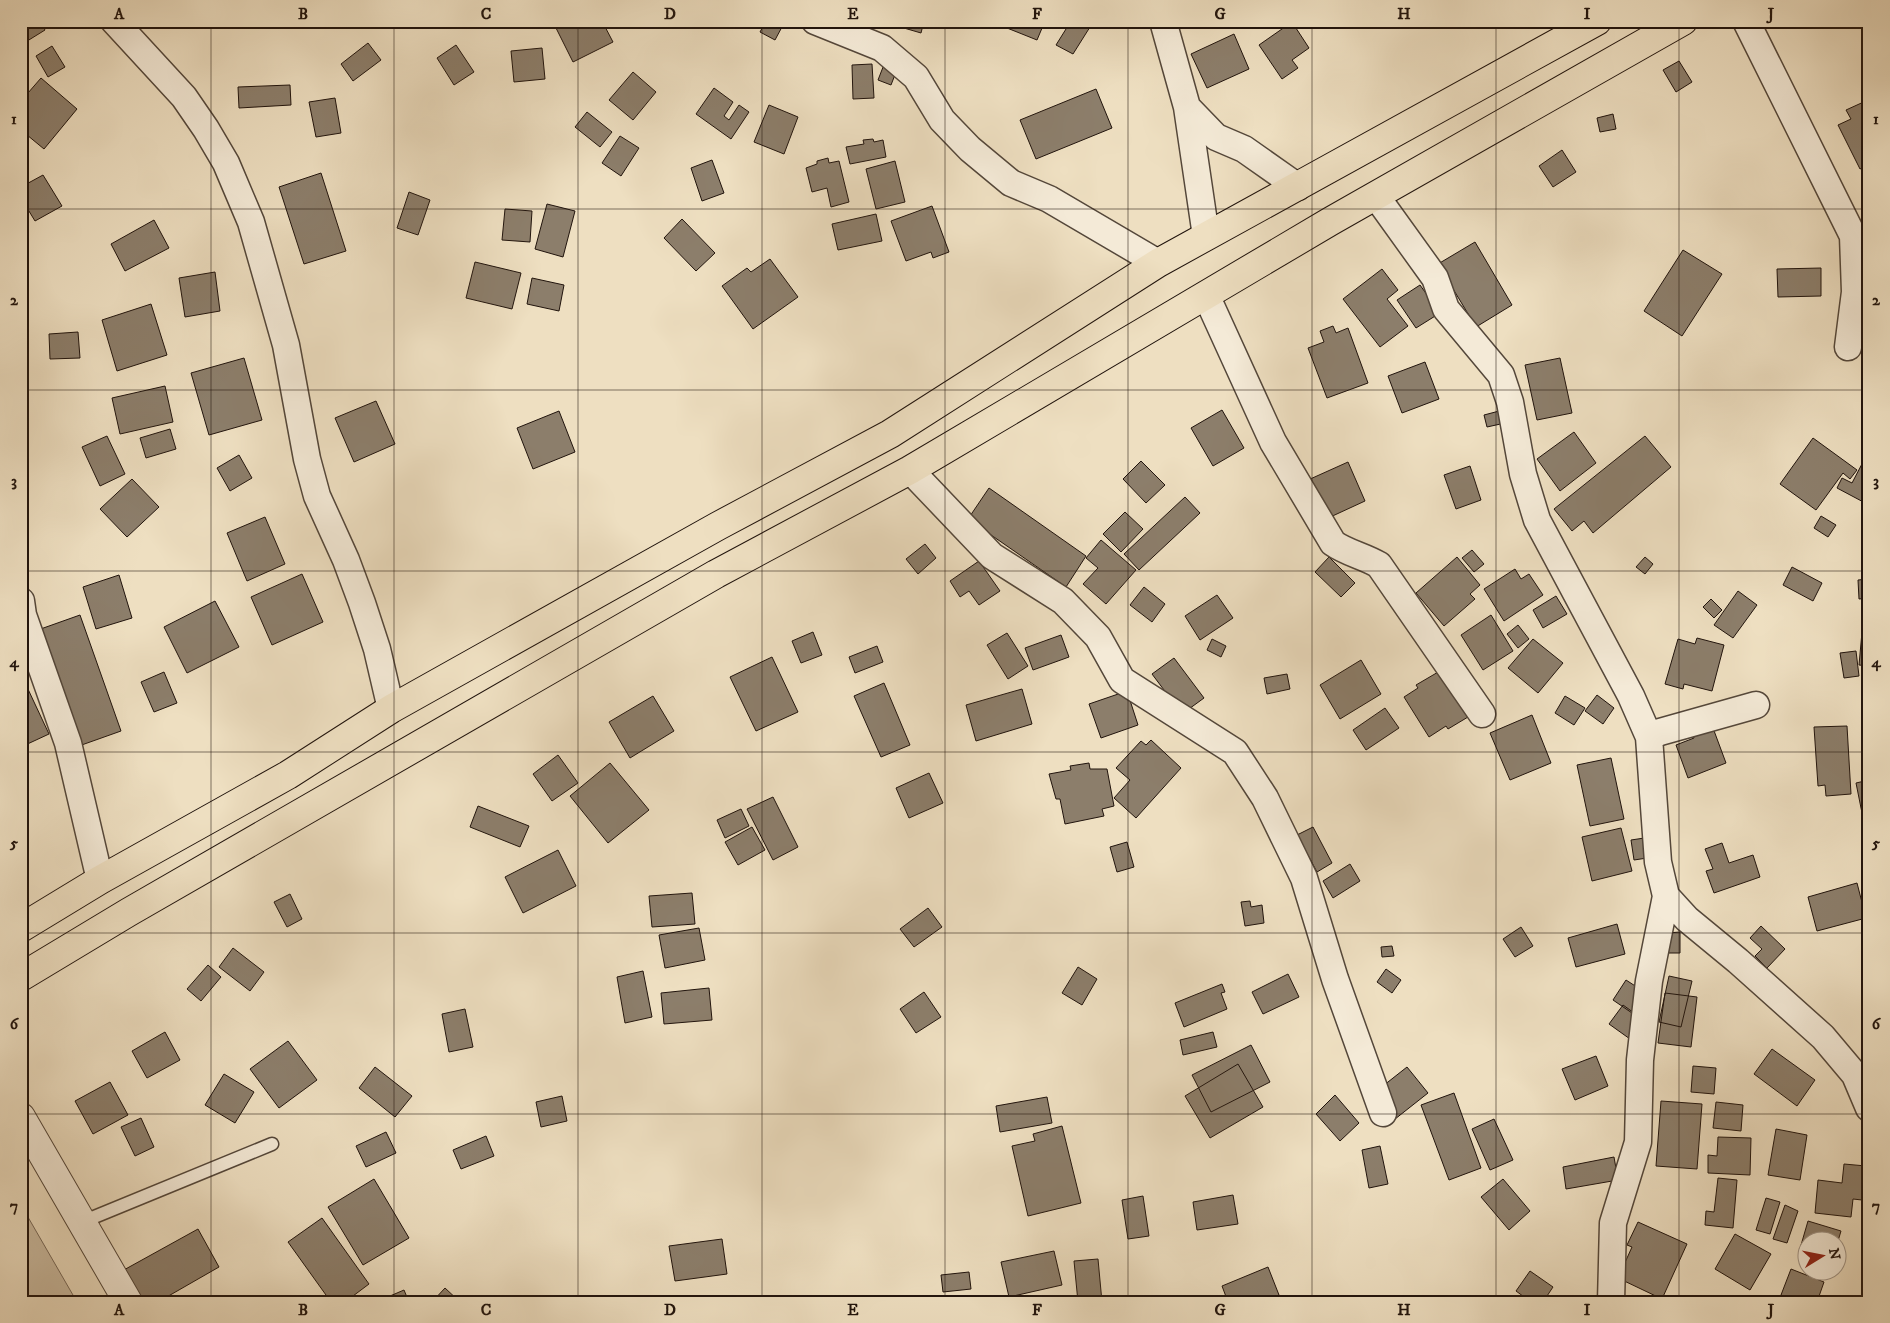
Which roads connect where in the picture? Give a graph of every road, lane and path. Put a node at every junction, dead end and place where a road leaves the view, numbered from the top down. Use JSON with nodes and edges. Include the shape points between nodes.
{"nodes":[{"id":1,"x":114,"y":21,"type":"edge"},
{"id":2,"x":815,"y":21,"type":"edge"},
{"id":3,"x":1163,"y":21,"type":"edge"},
{"id":4,"x":1597,"y":21,"type":"edge"},
{"id":5,"x":1683,"y":21,"type":"edge"},
{"id":6,"x":1746,"y":21,"type":"edge"},
{"id":7,"x":1187,"y":107,"type":"junction"},
{"id":8,"x":1298,"y":186,"type":"junction"},
{"id":9,"x":1376,"y":196,"type":"junction"},
{"id":10,"x":1206,"y":236,"type":"junction"},
{"id":11,"x":1158,"y":263,"type":"junction"},
{"id":12,"x":1206,"y":295,"type":"junction"},
{"id":13,"x":1848,"y":347,"type":"dead end"},
{"id":14,"x":910,"y":470,"type":"junction"},
{"id":15,"x":21,"y":601,"type":"edge"},
{"id":16,"x":1756,"y":705,"type":"dead end"},
{"id":17,"x":391,"y":709,"type":"junction"},
{"id":18,"x":1482,"y":714,"type":"dead end"},
{"id":19,"x":1649,"y":737,"type":"junction"},
{"id":20,"x":100,"y":880,"type":"junction"},
{"id":21,"x":1666,"y":896,"type":"junction"},
{"id":22,"x":21,"y":928,"type":"edge"},
{"id":23,"x":21,"y":977,"type":"edge"},
{"id":24,"x":1869,"y":1108,"type":"edge"},
{"id":25,"x":1383,"y":1112,"type":"dead end"},
{"id":26,"x":21,"y":1117,"type":"edge"},
{"id":27,"x":272,"y":1144,"type":"dead end"},
{"id":28,"x":82,"y":1222,"type":"junction"},
{"id":29,"x":128,"y":1302,"type":"edge"},
{"id":30,"x":1611,"y":1302,"type":"edge"}],
"edges":[{"from":1,"to":17,"type":"street","via":[[190,105],[226,163],[247,213],[286,345],[315,487],[362,603]]},
{"from":2,"to":11,"type":"street","via":[[882,48],[916,78],[942,120],[970,149],[1011,183],[1050,199]]},
{"from":3,"to":7,"type":"street"},
{"from":4,"to":8,"type":"highway"},
{"from":5,"to":9,"type":"highway"},
{"from":6,"to":13,"type":"street","via":[[1853,236],[1856,292]]},
{"from":7,"to":8,"type":"street","via":[[1216,137],[1244,149]]},
{"from":7,"to":10,"type":"street"},
{"from":8,"to":10,"type":"highway"},
{"from":9,"to":12,"type":"highway"},
{"from":9,"to":19,"type":"street","via":[[1435,278],[1446,309],[1501,375],[1510,402],[1523,474],[1537,520],[1631,696]]},
{"from":10,"to":11,"type":"highway"},
{"from":11,"to":17,"type":"highway","via":[[890,434]]},
{"from":12,"to":14,"type":"highway"},
{"from":12,"to":18,"type":"street","via":[[1273,442],[1333,543],[1379,565]]},
{"from":14,"to":23,"type":"highway","via":[[716,574]]},
{"from":14,"to":25,"type":"street","via":[[992,556],[1063,601],[1098,637],[1122,680],[1235,752],[1265,798],[1304,878],[1335,979]]},
{"from":15,"to":20,"type":"street","via":[[23,615],[68,743]]},
{"from":16,"to":19,"type":"street"},
{"from":17,"to":20,"type":"highway","via":[[288,775]]},
{"from":19,"to":21,"type":"street","via":[[1658,862]]},
{"from":20,"to":22,"type":"highway"},
{"from":21,"to":24,"type":"street","via":[[1687,919],[1823,1037],[1855,1075]]},
{"from":21,"to":30,"type":"street","via":[[1642,1040],[1638,1142],[1613,1223]]},
{"from":26,"to":28,"type":"street"},
{"from":27,"to":28,"type":"lane"},
{"from":28,"to":29,"type":"street"}]}
